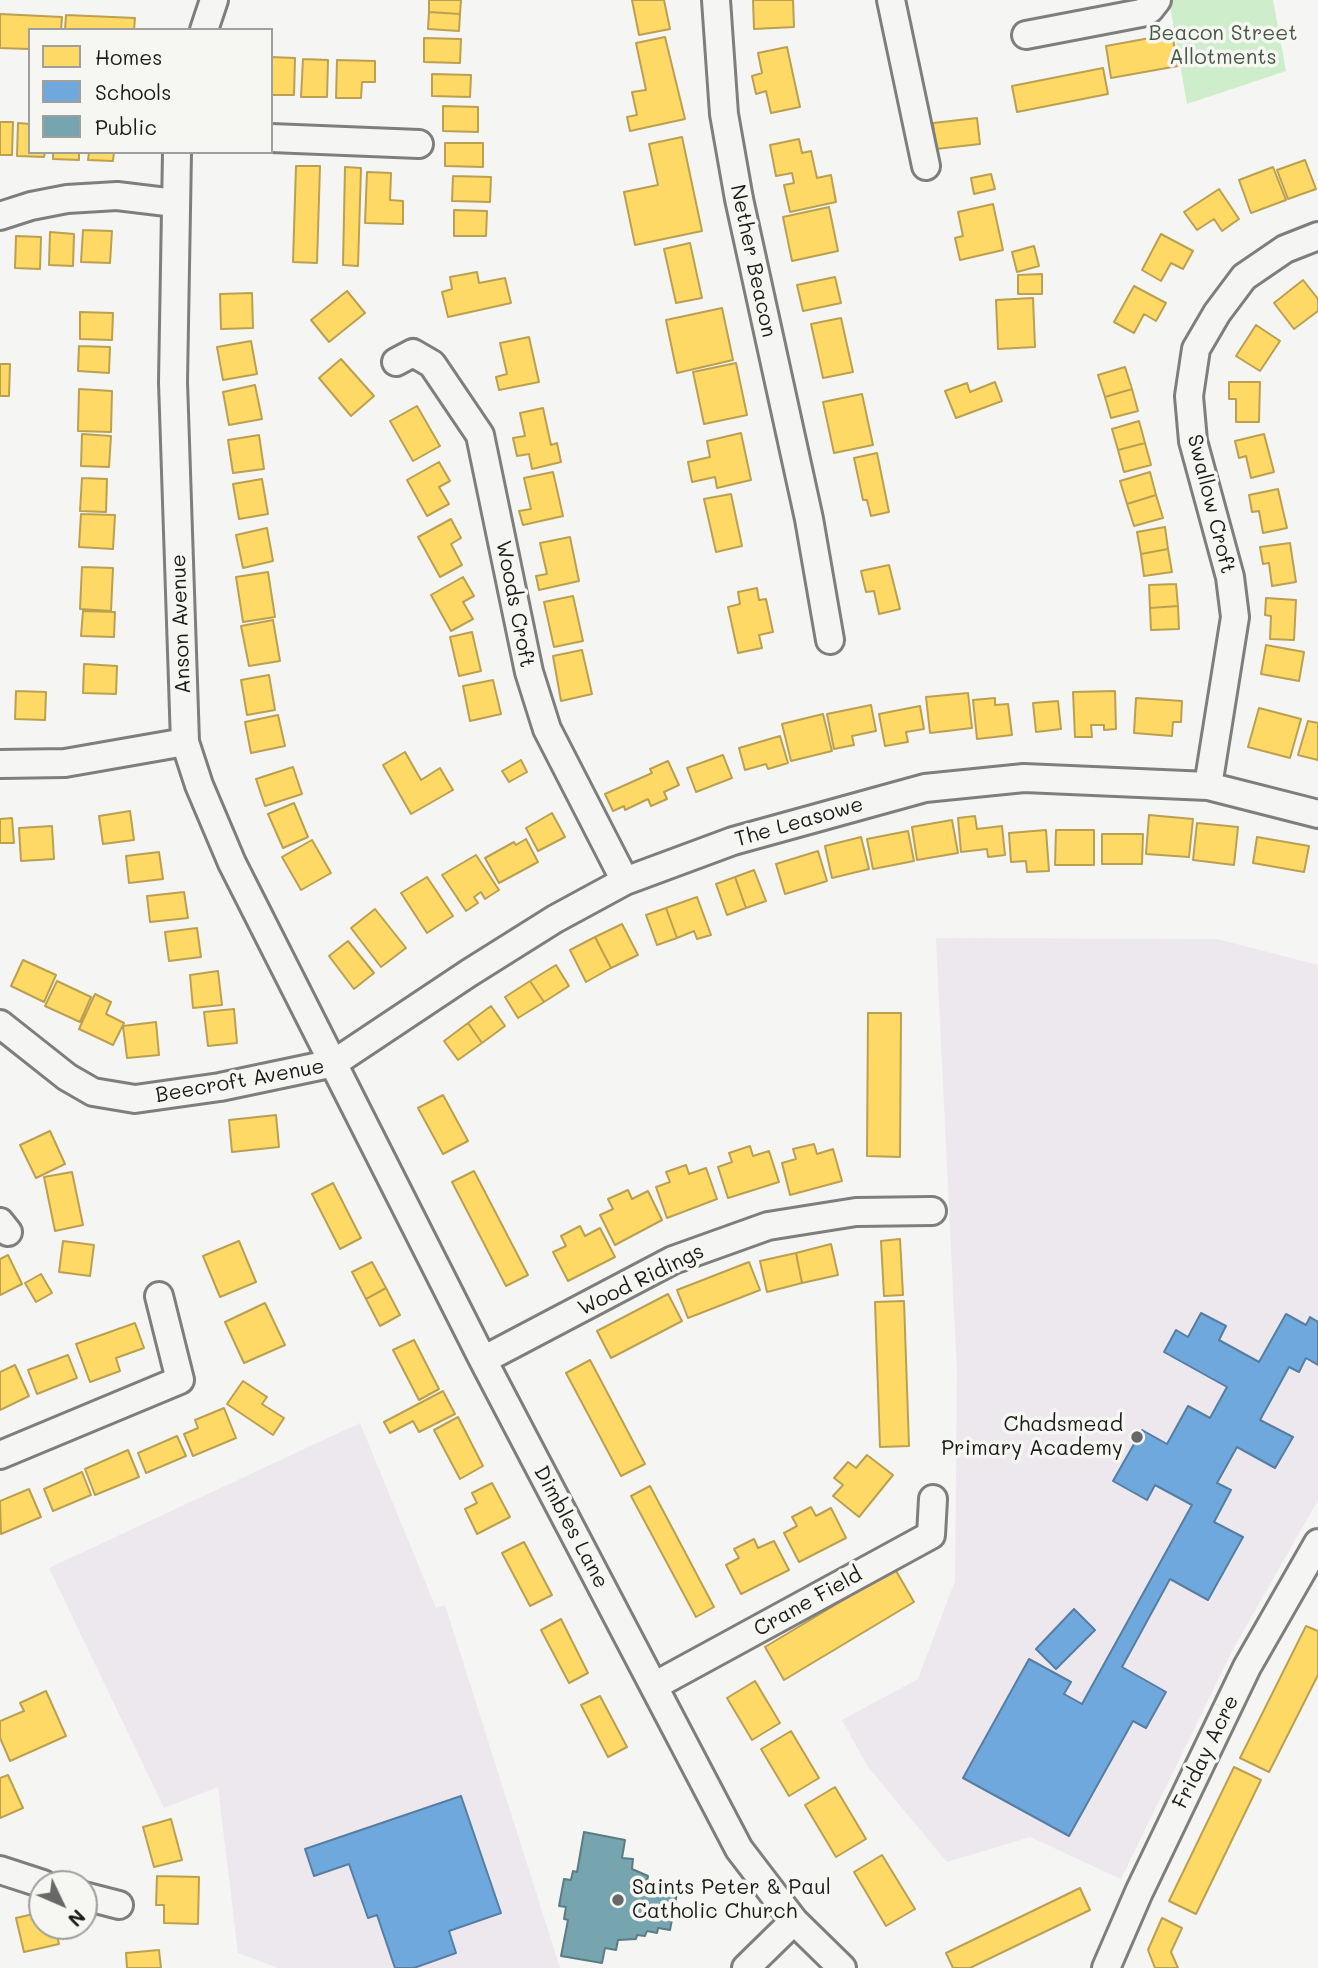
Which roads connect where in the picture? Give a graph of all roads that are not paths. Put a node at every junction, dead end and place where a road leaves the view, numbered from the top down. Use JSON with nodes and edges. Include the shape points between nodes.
{"nodes":[{"id":1,"x":214,"y":0,"type":"edge"},
{"id":2,"x":716,"y":0,"type":"edge"},
{"id":3,"x":891,"y":0,"type":"edge"},
{"id":4,"x":1157,"y":0,"type":"edge"},
{"id":5,"x":205,"y":28,"type":"edge"},
{"id":6,"x":1026,"y":36,"type":"dead end"},
{"id":7,"x":273,"y":138,"type":"edge"},
{"id":8,"x":419,"y":144,"type":"dead end"},
{"id":9,"x":177,"y":154,"type":"edge"},
{"id":10,"x":926,"y":166,"type":"dead end"},
{"id":11,"x":175,"y":203,"type":"junction"},
{"id":12,"x":0,"y":216,"type":"edge"},
{"id":13,"x":1318,"y":236,"type":"edge"},
{"id":14,"x":396,"y":362,"type":"dead end"},
{"id":15,"x":830,"y":640,"type":"dead end"},
{"id":16,"x":185,"y":742,"type":"junction"},
{"id":17,"x":0,"y":764,"type":"edge"},
{"id":18,"x":1208,"y":786,"type":"junction"},
{"id":19,"x":1318,"y":814,"type":"edge"},
{"id":20,"x":625,"y":881,"type":"junction"},
{"id":21,"x":0,"y":1024,"type":"edge"},
{"id":22,"x":334,"y":1063,"type":"junction"},
{"id":23,"x":932,"y":1210,"type":"dead end"},
{"id":24,"x":159,"y":1296,"type":"dead end"},
{"id":25,"x":483,"y":1360,"type":"junction"},
{"id":26,"x":0,"y":1455,"type":"edge"},
{"id":27,"x":933,"y":1499,"type":"dead end"},
{"id":28,"x":1318,"y":1543,"type":"edge"},
{"id":29,"x":654,"y":1686,"type":"junction"},
{"id":30,"x":0,"y":1870,"type":"edge"},
{"id":31,"x":28,"y":1879,"type":"edge"},
{"id":32,"x":98,"y":1900,"type":"edge"},
{"id":33,"x":119,"y":1905,"type":"dead end"},
{"id":34,"x":794,"y":1921,"type":"junction"},
{"id":35,"x":746,"y":1968,"type":"edge"},
{"id":36,"x":842,"y":1968,"type":"edge"},
{"id":37,"x":1106,"y":1968,"type":"edge"}],
"edges":[{"from":1,"to":5,"type":"street"},
{"from":2,"to":15,"type":"street","name":"Nether Beacon","via":[[724,114],[739,199],[812,518]]},
{"from":3,"to":10,"type":"street"},
{"from":4,"to":6,"type":"street","via":[[1141,13]]},
{"from":7,"to":8,"type":"street"},
{"from":9,"to":11,"type":"street","name":"Anson Avenue"},
{"from":11,"to":12,"type":"street","via":[[117,196],[66,199]]},
{"from":11,"to":16,"type":"street","name":"Anson Avenue","via":[[173,383]]},
{"from":13,"to":18,"type":"street","name":"Swallow Croft","via":[[1285,249],[1244,277],[1196,349],[1189,396],[1193,442],[1230,577],[1235,617]]},
{"from":14,"to":20,"type":"street","name":"Woods Croft","via":[[413,353],[432,363],[481,435],[529,672],[547,729]]},
{"from":16,"to":17,"type":"street","via":[[65,762]]},
{"from":16,"to":22,"type":"street","name":"Anson Avenue","via":[[232,863]]},
{"from":18,"to":19,"type":"street","name":"The Leasowe"},
{"from":18,"to":20,"type":"street","name":"The Leasowe","via":[[1024,778],[925,788],[733,841]]},
{"from":20,"to":22,"type":"street","name":"The Leasowe","via":[[480,966]]},
{"from":21,"to":22,"type":"street","name":"Beecroft Avenue","via":[[93,1092],[135,1099]]},
{"from":22,"to":25,"type":"street","name":"Dimbles Lane"},
{"from":23,"to":25,"type":"street","name":"Wood Ridings","via":[[856,1212],[768,1226],[673,1260]]},
{"from":24,"to":26,"type":"street","via":[[180,1380]]},
{"from":25,"to":29,"type":"street","name":"Dimbles Lane"},
{"from":27,"to":29,"type":"street","name":"Crane Field","via":[[931,1535]]},
{"from":28,"to":37,"type":"street","name":"Friday Acre","via":[[1247,1667]]},
{"from":29,"to":34,"type":"street","name":"Dimbles Lane","via":[[739,1849]]},
{"from":30,"to":31,"type":"street"},
{"from":32,"to":33,"type":"street"},
{"from":34,"to":35,"type":"street"},
{"from":34,"to":36,"type":"street","name":"Dimbles Lane"}]}
